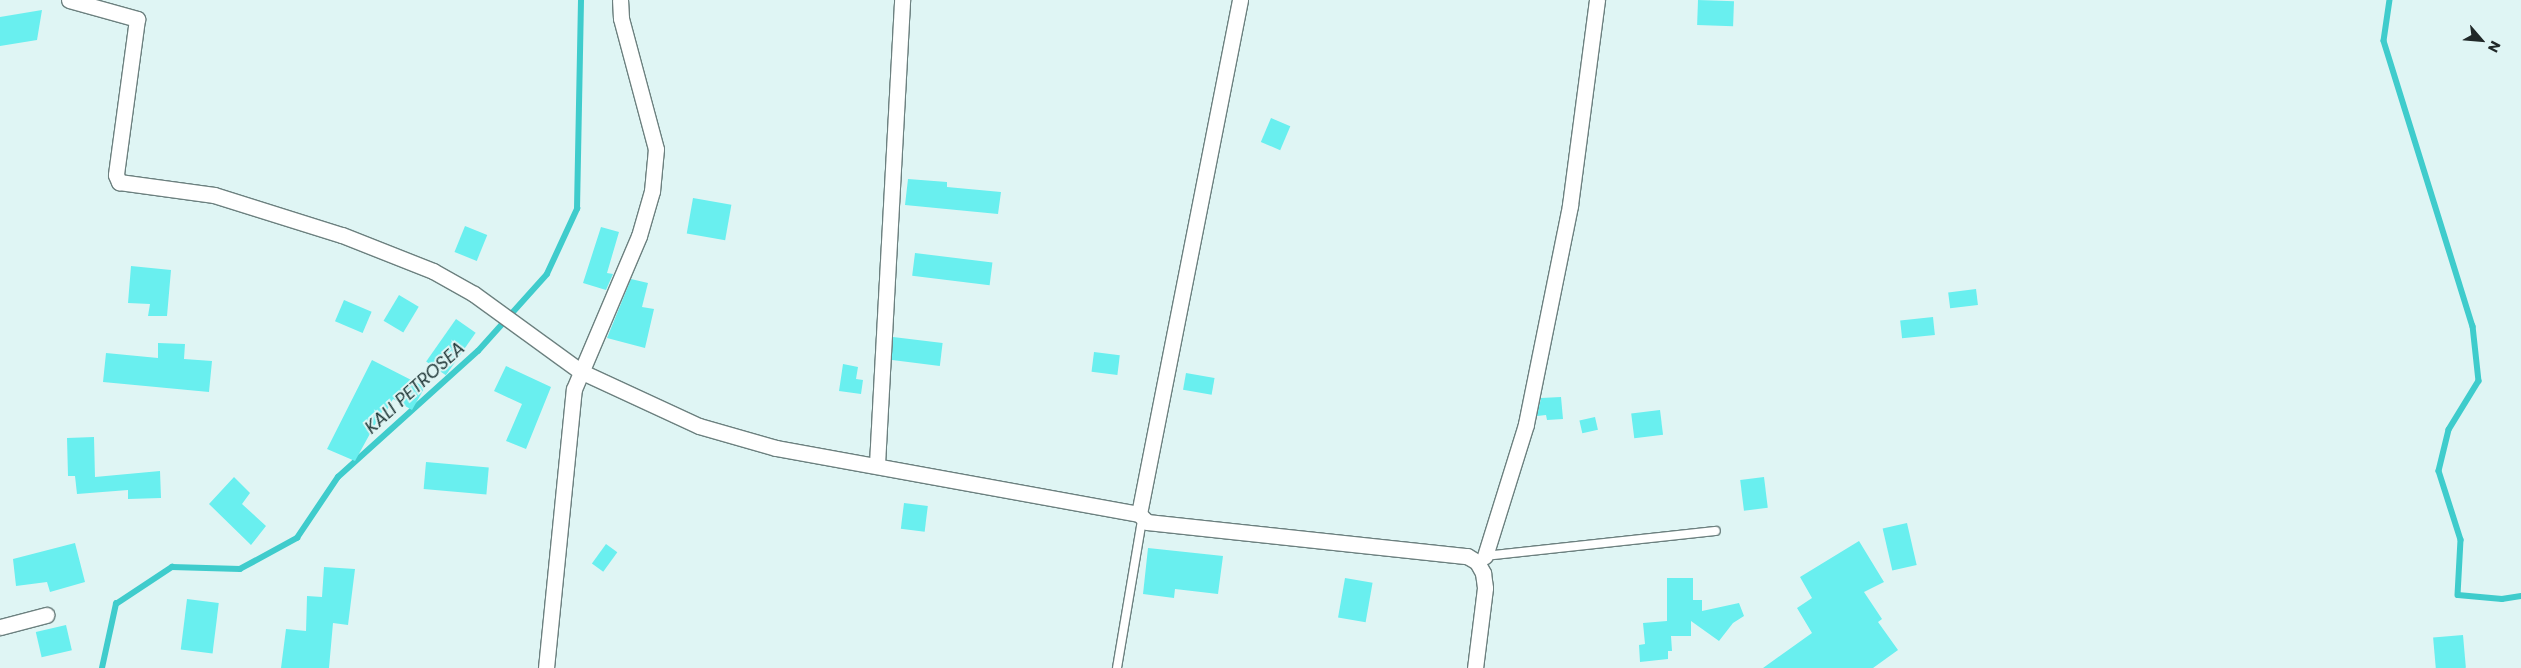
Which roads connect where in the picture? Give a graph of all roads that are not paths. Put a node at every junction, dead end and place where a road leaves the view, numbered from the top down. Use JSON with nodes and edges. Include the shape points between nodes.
{"nodes":[{"id":1,"x":69,"y":0,"type":"edge"},
{"id":2,"x":620,"y":0,"type":"edge"},
{"id":3,"x":902,"y":0,"type":"edge"},
{"id":4,"x":1240,"y":0,"type":"edge"},
{"id":5,"x":1597,"y":0,"type":"edge"},
{"id":6,"x":580,"y":371,"type":"junction"},
{"id":7,"x":877,"y":464,"type":"junction"},
{"id":8,"x":1140,"y":517,"type":"junction"},
{"id":9,"x":1716,"y":531,"type":"dead end"},
{"id":10,"x":1481,"y":559,"type":"junction"},
{"id":11,"x":46,"y":614,"type":"dead end"},
{"id":12,"x":0,"y":627,"type":"edge"},
{"id":13,"x":546,"y":668,"type":"edge"},
{"id":14,"x":1117,"y":668,"type":"edge"},
{"id":15,"x":1475,"y":668,"type":"edge"}],
"edges":[{"from":1,"to":6,"type":"street","via":[[133,16],[138,22],[116,175],[119,182],[205,193],[342,235],[448,278]]},
{"from":2,"to":6,"type":"street","via":[[656,149],[652,191],[639,236]]},
{"from":3,"to":7,"type":"street"},
{"from":4,"to":8,"type":"street"},
{"from":5,"to":10,"type":"street","via":[[1566,224],[1526,424]]},
{"from":6,"to":7,"type":"street","via":[[699,426],[776,448]]},
{"from":6,"to":13,"type":"street","via":[[571,402]]},
{"from":7,"to":8,"type":"street"},
{"from":8,"to":10,"type":"street"},
{"from":8,"to":14,"type":"lane"},
{"from":9,"to":10,"type":"lane"},
{"from":10,"to":15,"type":"street","via":[[1485,588]]},
{"from":11,"to":12,"type":"street"}]}
